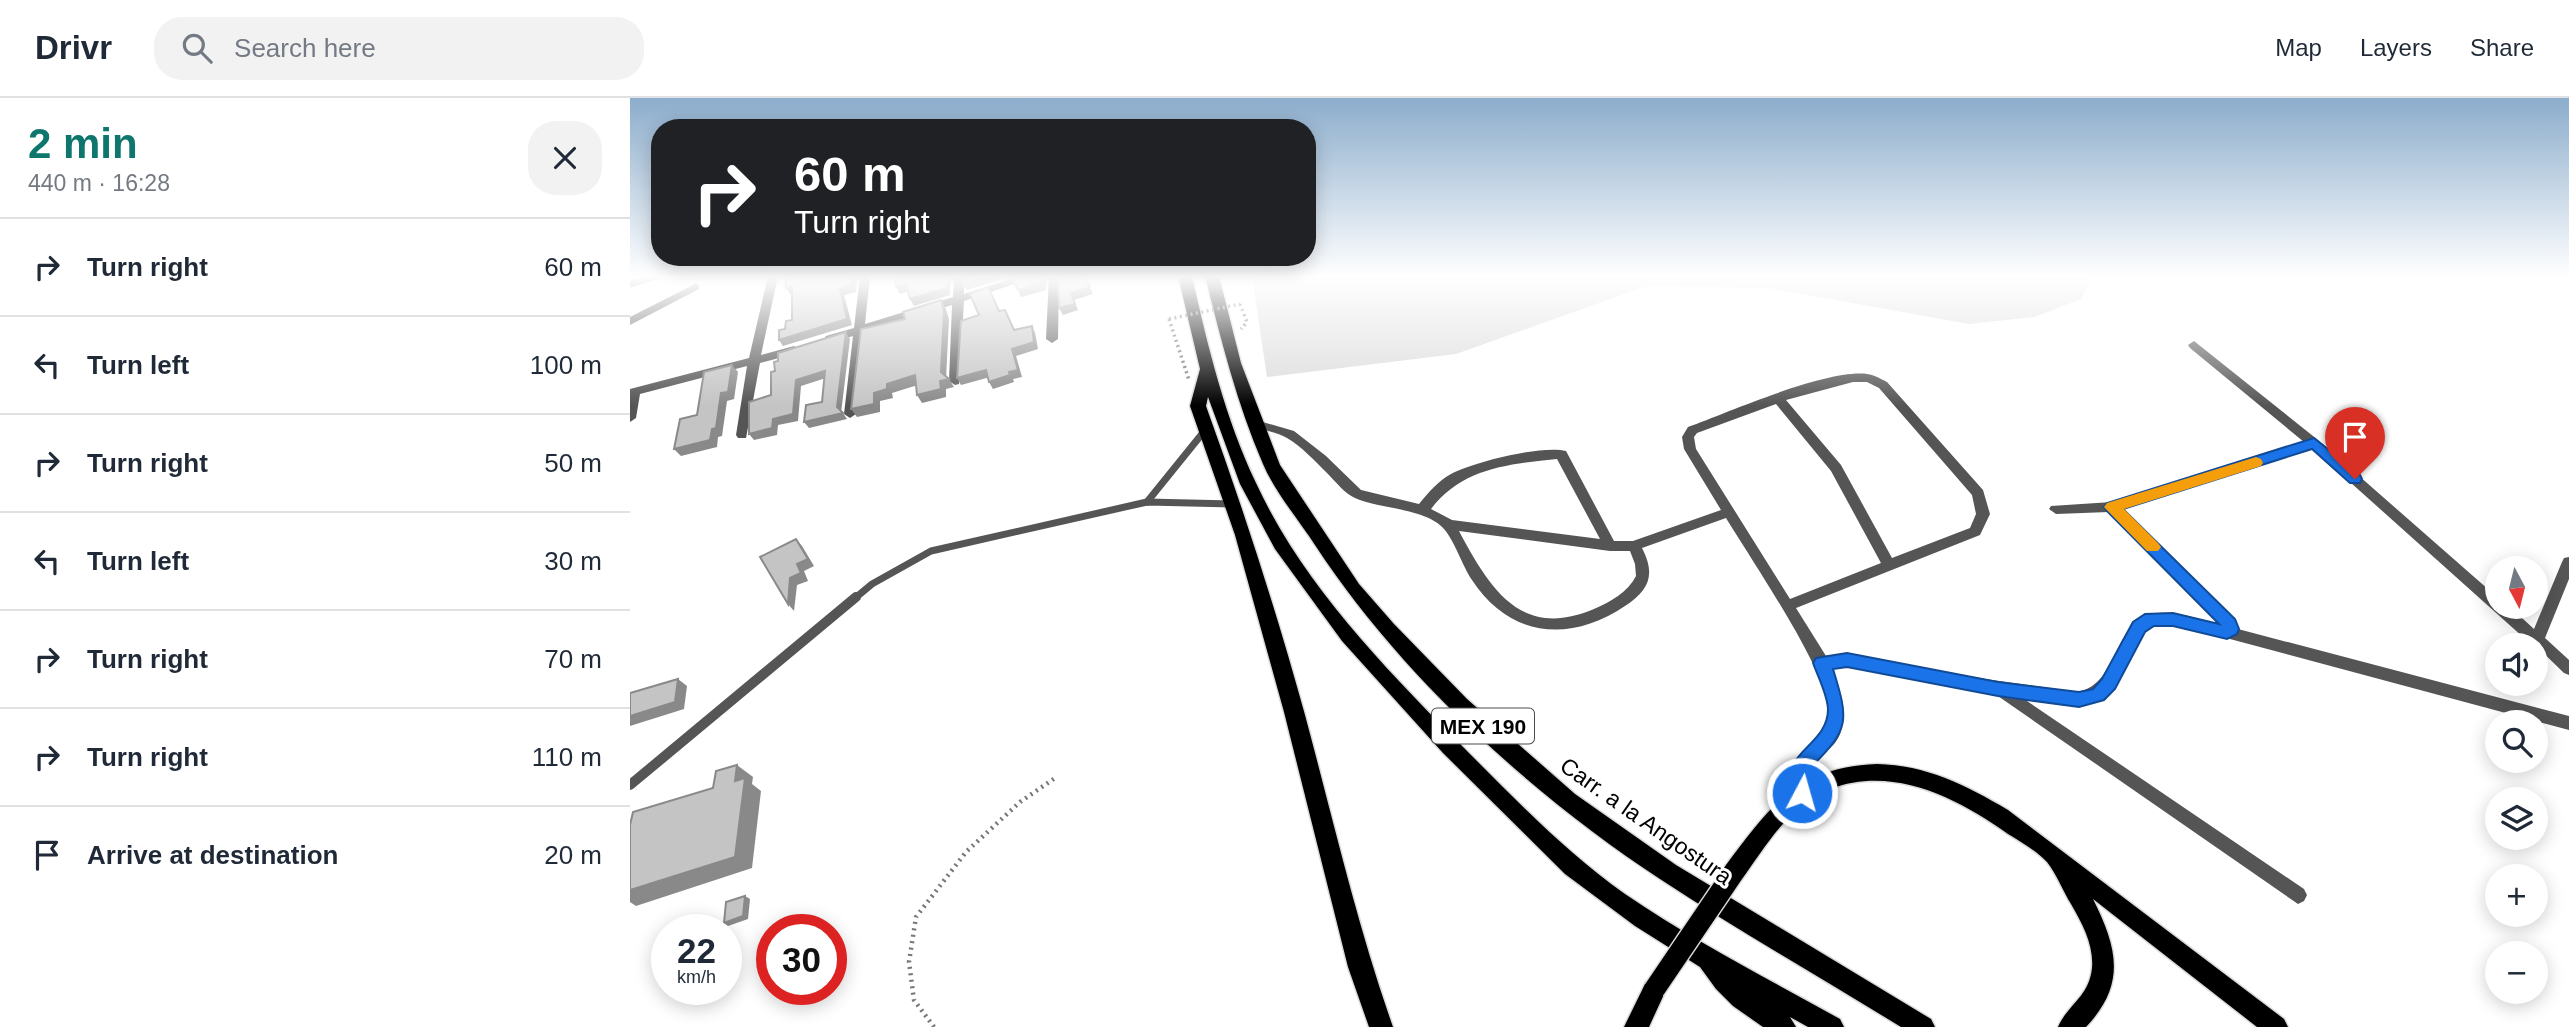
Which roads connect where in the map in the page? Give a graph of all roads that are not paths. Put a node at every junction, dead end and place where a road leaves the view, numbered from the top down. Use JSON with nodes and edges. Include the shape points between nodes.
{"nodes":[{"id":1,"x":763,"y":319,"type":"edge"},
{"id":2,"x":859,"y":319,"type":"edge"},
{"id":3,"x":894,"y":319,"type":"edge"},
{"id":4,"x":957,"y":319,"type":"edge"},
{"id":5,"x":1053,"y":319,"type":"edge"},
{"id":6,"x":1195,"y":319,"type":"edge"},
{"id":7,"x":1223,"y":319,"type":"edge"},
{"id":8,"x":858,"y":331,"type":"junction"},
{"id":9,"x":1052,"y":340,"type":"dead end"},
{"id":10,"x":819,"y":342,"type":"edge"},
{"id":11,"x":2194,"y":345,"type":"dead end"},
{"id":12,"x":806,"y":346,"type":"edge"},
{"id":13,"x":754,"y":362,"type":"junction"},
{"id":14,"x":1206,"y":369,"type":"junction"},
{"id":15,"x":955,"y":381,"type":"edge"},
{"id":16,"x":632,"y":393,"type":"edge"},
{"id":17,"x":1778,"y":398,"type":"junction"},
{"id":18,"x":850,"y":414,"type":"edge"},
{"id":19,"x":630,"y":418,"type":"edge"},
{"id":20,"x":1256,"y":424,"type":"junction"},
{"id":21,"x":1206,"y":429,"type":"junction"},
{"id":22,"x":742,"y":435,"type":"dead end"},
{"id":23,"x":2314,"y":443,"type":"junction"},
{"id":24,"x":1147,"y":502,"type":"junction"},
{"id":25,"x":1233,"y":504,"type":"junction"},
{"id":26,"x":2112,"y":507,"type":"junction"},
{"id":27,"x":2056,"y":509,"type":"dead end"},
{"id":28,"x":1422,"y":510,"type":"junction"},
{"id":29,"x":1729,"y":512,"type":"junction"},
{"id":30,"x":1449,"y":526,"type":"junction"},
{"id":31,"x":1610,"y":546,"type":"junction"},
{"id":32,"x":1634,"y":546,"type":"junction"},
{"id":33,"x":2569,"y":562,"type":"edge"},
{"id":34,"x":1889,"y":565,"type":"junction"},
{"id":35,"x":2485,"y":594,"type":"edge"},
{"id":36,"x":1787,"y":606,"type":"junction"},
{"id":37,"x":2515,"y":620,"type":"edge"},
{"id":38,"x":2227,"y":632,"type":"junction"},
{"id":39,"x":2529,"y":633,"type":"edge"},
{"id":40,"x":2540,"y":633,"type":"edge"},
{"id":41,"x":2548,"y":650,"type":"edge"},
{"id":42,"x":1822,"y":663,"type":"junction"},
{"id":43,"x":2569,"y":669,"type":"edge"},
{"id":44,"x":1998,"y":689,"type":"junction"},
{"id":45,"x":2569,"y":723,"type":"edge"},
{"id":46,"x":630,"y":785,"type":"edge"},
{"id":47,"x":1802,"y":793,"type":"junction"},
{"id":48,"x":2054,"y":855,"type":"junction"},
{"id":49,"x":2298,"y":895,"type":"dead end"},
{"id":50,"x":1708,"y":958,"type":"junction"},
{"id":51,"x":1381,"y":1027,"type":"edge"},
{"id":52,"x":1636,"y":1027,"type":"edge"},
{"id":53,"x":1784,"y":1027,"type":"edge"},
{"id":54,"x":1832,"y":1027,"type":"edge"},
{"id":55,"x":1923,"y":1027,"type":"edge"},
{"id":56,"x":2070,"y":1027,"type":"edge"},
{"id":57,"x":2276,"y":1027,"type":"edge"}],
"edges":[{"from":1,"to":13,"type":"street"},
{"from":2,"to":8,"type":"street"},
{"from":3,"to":8,"type":"street"},
{"from":4,"to":15,"type":"street"},
{"from":5,"to":9,"type":"street"},
{"from":6,"to":14,"type":"main road","number":"MEX 190"},
{"from":7,"to":20,"type":"main road","name":"Carr. a la Angostura","number":"MEX 190"},
{"from":8,"to":10,"type":"street"},
{"from":8,"to":18,"type":"street"},
{"from":11,"to":23,"type":"street"},
{"from":12,"to":13,"type":"street"},
{"from":13,"to":16,"type":"street"},
{"from":13,"to":22,"type":"street"},
{"from":14,"to":21,"type":"main road","via":[[1198,406]]},
{"from":14,"to":50,"type":"main road","number":"MEX 190","via":[[1220,417],[1261,511],[1301,576],[1353,643],[1524,824],[1616,901]]},
{"from":16,"to":19,"type":"street"},
{"from":17,"to":29,"type":"street","via":[[1692,430],[1688,437],[1690,449]]},
{"from":17,"to":34,"type":"street","via":[[1836,468]]},
{"from":17,"to":34,"type":"street","via":[[1869,378],[1883,385],[1978,494],[1983,514],[1975,531]]},
{"from":20,"to":28,"type":"street","via":[[1290,434],[1357,494]]},
{"from":20,"to":55,"type":"main road","name":"Carr. a la Angostura","number":"MEX 190","via":[[1272,466],[1353,589],[1460,705],[1514,755],[1568,801],[1668,872]]},
{"from":21,"to":24,"type":"lane"},
{"from":21,"to":25,"type":"main road"},
{"from":23,"to":26,"type":"street"},
{"from":23,"to":35,"type":"street"},
{"from":24,"to":25,"type":"lane"},
{"from":24,"to":46,"type":"lane","via":[[931,551],[872,584]]},
{"from":25,"to":51,"type":"main road","via":[[1294,712],[1360,968]]},
{"from":26,"to":27,"type":"street"},
{"from":26,"to":38,"type":"street","via":[[2229,623]]},
{"from":28,"to":30,"type":"street"},
{"from":28,"to":31,"type":"street","via":[[1443,485],[1458,477],[1517,459],[1561,454]]},
{"from":29,"to":32,"type":"street"},
{"from":29,"to":36,"type":"street"},
{"from":30,"to":31,"type":"street"},
{"from":30,"to":32,"type":"street","via":[[1487,593],[1516,614],[1548,625],[1602,614],[1634,593],[1643,578],[1643,564]]},
{"from":31,"to":32,"type":"street"},
{"from":33,"to":40,"type":"street"},
{"from":34,"to":36,"type":"street"},
{"from":36,"to":42,"type":"street"},
{"from":37,"to":39,"type":"street"},
{"from":38,"to":44,"type":"street","via":[[2173,619],[2151,619],[2139,627],[2109,684],[2098,695],[2079,700]]},
{"from":38,"to":45,"type":"street"},
{"from":41,"to":43,"type":"street"},
{"from":42,"to":44,"type":"street","via":[[1847,660]]},
{"from":42,"to":47,"type":"street","via":[[1837,709],[1830,737],[1802,764]]},
{"from":44,"to":49,"type":"street"},
{"from":47,"to":48,"type":"main road","via":[[1847,776],[1888,774],[1930,781],[1986,807]]},
{"from":47,"to":52,"type":"main road","bridge":true,"via":[[1765,829],[1734,872],[1654,990]]},
{"from":48,"to":56,"type":"main road","via":[[2091,916],[2106,955],[2101,986],[2082,1017]]},
{"from":48,"to":57,"type":"main road"},
{"from":50,"to":53,"type":"main road","via":[[1735,995]]},
{"from":50,"to":54,"type":"main road","number":"MEX 190"}]}
